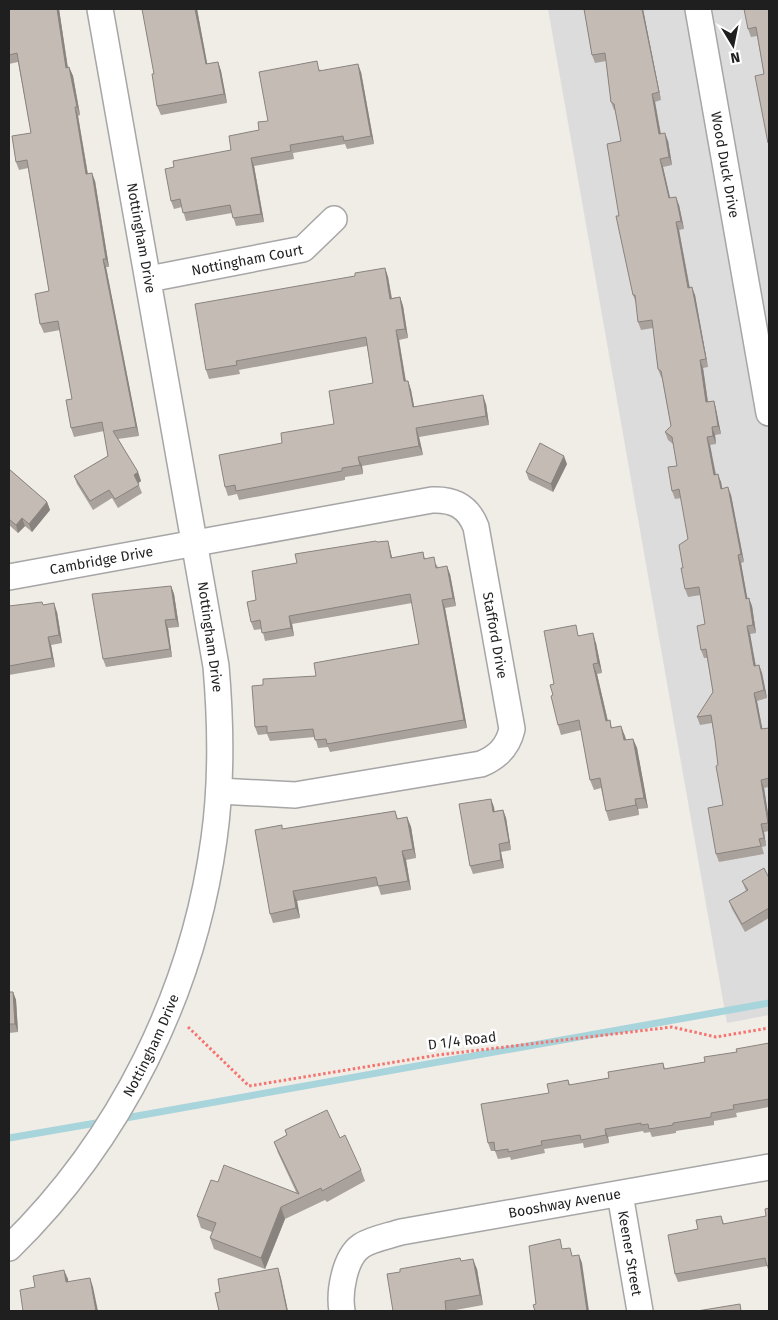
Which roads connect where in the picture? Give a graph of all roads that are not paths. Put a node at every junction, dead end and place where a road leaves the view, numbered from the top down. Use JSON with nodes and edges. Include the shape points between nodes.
{"nodes":[{"id":1,"x":100,"y":9,"type":"edge"},
{"id":2,"x":698,"y":9,"type":"edge"},
{"id":3,"x":334,"y":219,"type":"dead end"},
{"id":4,"x":149,"y":279,"type":"junction"},
{"id":5,"x":761,"y":318,"type":"edge"},
{"id":6,"x":769,"y":413,"type":"edge"},
{"id":7,"x":194,"y":542,"type":"junction"},
{"id":8,"x":9,"y":577,"type":"edge"},
{"id":9,"x":219,"y":791,"type":"junction"},
{"id":10,"x":769,"y":1167,"type":"edge"},
{"id":11,"x":620,"y":1194,"type":"junction"},
{"id":12,"x":9,"y":1248,"type":"edge"},
{"id":13,"x":342,"y":1311,"type":"edge"},
{"id":14,"x":640,"y":1311,"type":"edge"}],
"edges":[{"from":1,"to":4,"type":"street","name":"Nottingham Drive"},
{"from":2,"to":5,"type":"street","name":"Wood Duck Drive"},
{"from":3,"to":4,"type":"street","name":"Nottingham Court","via":[[303,249]]},
{"from":4,"to":7,"type":"street","name":"Nottingham Drive"},
{"from":5,"to":6,"type":"street","name":"Wood Duck Drive"},
{"from":7,"to":8,"type":"street","name":"Cambridge Drive"},
{"from":7,"to":9,"type":"street","name":"Nottingham Drive","via":[[216,666]]},
{"from":7,"to":9,"type":"street","name":"Stafford Drive","via":[[432,500],[444,499],[462,506],[476,528],[512,729],[506,746],[498,755],[481,764],[295,795]]},
{"from":9,"to":12,"type":"street","name":"Nottingham Drive","via":[[214,839],[199,916],[180,981],[162,1027],[124,1100],[88,1156]]},
{"from":10,"to":11,"type":"street","name":"Booshway Avenue"},
{"from":11,"to":13,"type":"street","name":"Booshway Avenue","via":[[401,1232],[360,1247],[342,1284]]},
{"from":11,"to":14,"type":"street","name":"Keener Street"}]}
